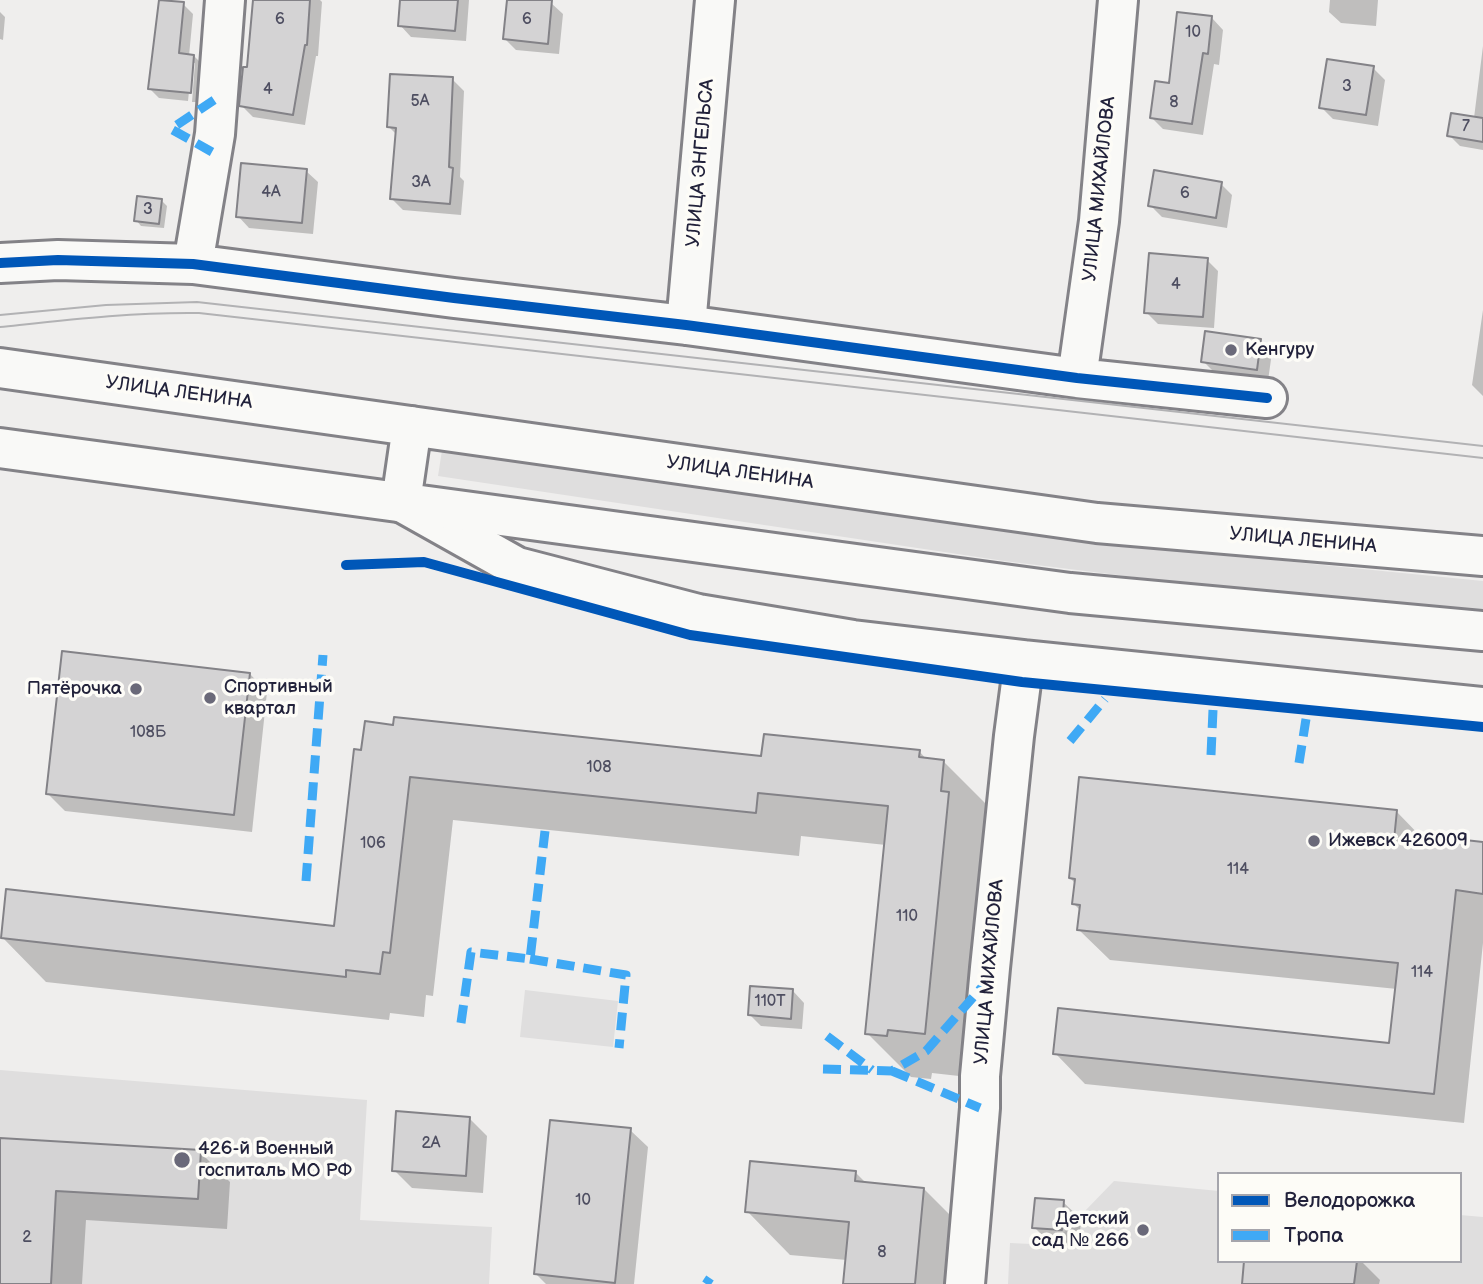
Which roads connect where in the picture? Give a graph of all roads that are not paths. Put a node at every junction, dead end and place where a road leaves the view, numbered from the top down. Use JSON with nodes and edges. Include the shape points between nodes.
{"nodes":[{"id":1,"x":225,"y":0,"type":"edge"},
{"id":2,"x":715,"y":0,"type":"edge"},
{"id":3,"x":1118,"y":0,"type":"edge"},
{"id":4,"x":0,"y":263,"type":"edge"},
{"id":5,"x":193,"y":264,"type":"junction"},
{"id":6,"x":686,"y":325,"type":"junction"},
{"id":7,"x":0,"y":368,"type":"edge"},
{"id":8,"x":1077,"y":378,"type":"junction"},
{"id":9,"x":1267,"y":398,"type":"dead end"},
{"id":10,"x":412,"y":426,"type":"junction"},
{"id":11,"x":0,"y":448,"type":"edge"},
{"id":12,"x":401,"y":502,"type":"junction"},
{"id":13,"x":1483,"y":555,"type":"edge"},
{"id":14,"x":1483,"y":631,"type":"edge"},
{"id":15,"x":1024,"y":660,"type":"junction"},
{"id":16,"x":1483,"y":707,"type":"edge"},
{"id":17,"x":965,"y":1284,"type":"edge"}],
"edges":[{"from":1,"to":5,"type":"street","via":[[215,134]]},
{"from":2,"to":6,"type":"street","name":"УЛИЦА ЭНГЕЛЬСА"},
{"from":3,"to":8,"type":"street","name":"УЛИЦА МИХАЙЛОВА","via":[[1099,221]]},
{"from":4,"to":5,"type":"street"},
{"from":5,"to":6,"type":"street"},
{"from":6,"to":8,"type":"street"},
{"from":7,"to":10,"type":"street","name":"УЛИЦА ЛЕНИНА"},
{"from":8,"to":9,"type":"street"},
{"from":10,"to":12,"type":"street"},
{"from":10,"to":13,"type":"street","name":"УЛИЦА ЛЕНИНА","via":[[1097,523]]},
{"from":11,"to":12,"type":"street"},
{"from":12,"to":14,"type":"street","via":[[1070,593]]},
{"from":12,"to":15,"type":"street","via":[[517,567],[698,614],[853,640]]},
{"from":15,"to":16,"type":"street"},
{"from":15,"to":17,"type":"street","name":"УЛИЦА МИХАЙЛОВА","via":[[990,968]]}]}
